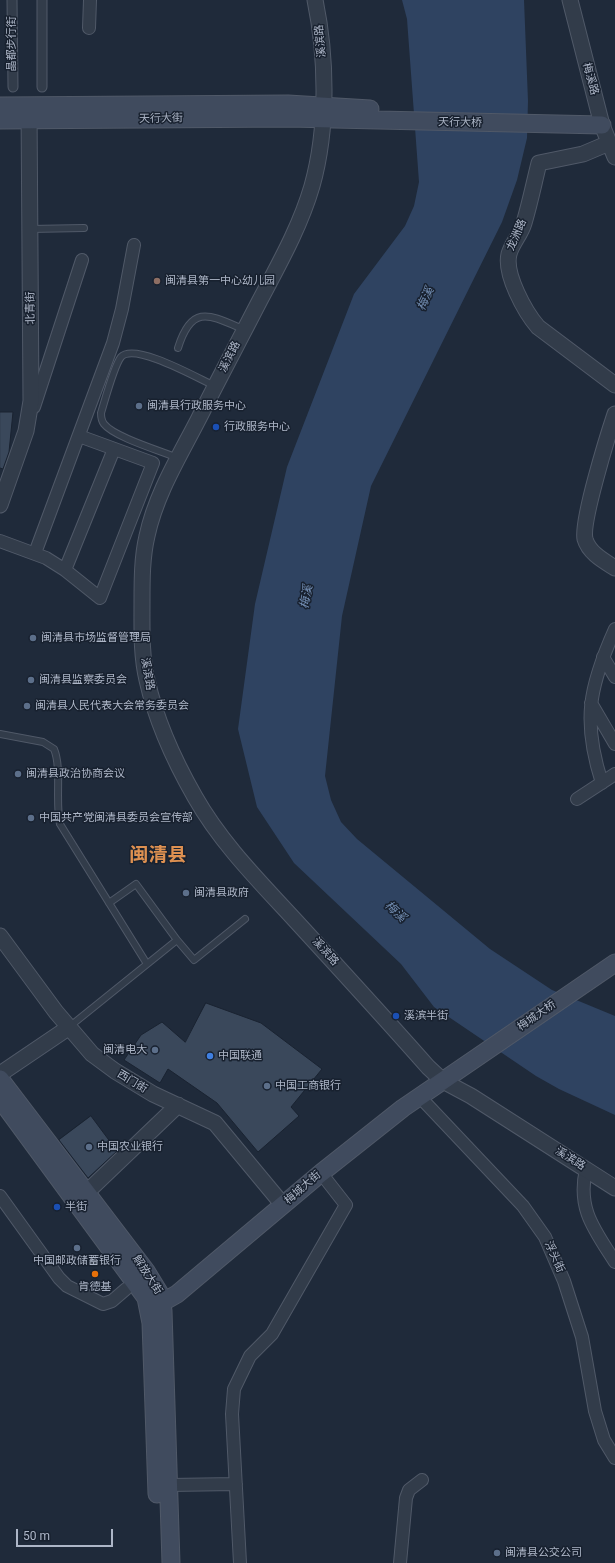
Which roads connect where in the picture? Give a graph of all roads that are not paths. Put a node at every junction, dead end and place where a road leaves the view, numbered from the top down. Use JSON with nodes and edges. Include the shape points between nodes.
{"nodes":[{"id":1,"x":12,"y":0,"type":"edge"},
{"id":2,"x":42,"y":0,"type":"edge"},
{"id":3,"x":90,"y":0,"type":"edge"},
{"id":4,"x":315,"y":0,"type":"edge"},
{"id":5,"x":570,"y":0,"type":"edge"},
{"id":6,"x":89,"y":28,"type":"dead end"},
{"id":7,"x":13,"y":87,"type":"dead end"},
{"id":8,"x":42,"y":87,"type":"dead end"},
{"id":9,"x":0,"y":106,"type":"edge"},
{"id":10,"x":29,"y":113,"type":"junction"},
{"id":11,"x":323,"y":113,"type":"junction"},
{"id":12,"x":348,"y":114,"type":"joint"},
{"id":13,"x":0,"y":120,"type":"edge"},
{"id":14,"x":601,"y":120,"type":"junction"},
{"id":15,"x":609,"y":143,"type":"junction"},
{"id":16,"x":615,"y":157,"type":"edge"},
{"id":17,"x":84,"y":228,"type":"dead end"},
{"id":18,"x":30,"y":229,"type":"junction"},
{"id":19,"x":134,"y":245,"type":"dead end"},
{"id":20,"x":82,"y":260,"type":"dead end"},
{"id":21,"x":244,"y":330,"type":"junction"},
{"id":22,"x":178,"y":348,"type":"dead end"},
{"id":23,"x":615,"y":385,"type":"edge"},
{"id":24,"x":215,"y":386,"type":"junction"},
{"id":25,"x":615,"y":414,"type":"edge"},
{"id":26,"x":26,"y":431,"type":"junction"},
{"id":27,"x":79,"y":436,"type":"junction"},
{"id":28,"x":114,"y":448,"type":"junction"},
{"id":29,"x":178,"y":458,"type":"junction"},
{"id":30,"x":0,"y":505,"type":"edge"},
{"id":31,"x":0,"y":541,"type":"edge"},
{"id":32,"x":35,"y":553,"type":"junction"},
{"id":33,"x":615,"y":568,"type":"edge"},
{"id":34,"x":65,"y":570,"type":"junction"},
{"id":35,"x":615,"y":630,"type":"edge"},
{"id":36,"x":603,"y":657,"type":"junction"},
{"id":37,"x":615,"y":677,"type":"edge"},
{"id":38,"x":591,"y":703,"type":"junction"},
{"id":39,"x":0,"y":734,"type":"edge"},
{"id":40,"x":615,"y":744,"type":"edge"},
{"id":41,"x":615,"y":774,"type":"edge"},
{"id":42,"x":602,"y":783,"type":"junction"},
{"id":43,"x":577,"y":799,"type":"dead end"},
{"id":44,"x":109,"y":904,"type":"junction"},
{"id":45,"x":245,"y":919,"type":"dead end"},
{"id":46,"x":0,"y":936,"type":"edge"},
{"id":47,"x":177,"y":940,"type":"junction"},
{"id":48,"x":615,"y":963,"type":"edge"},
{"id":49,"x":147,"y":964,"type":"junction"},
{"id":50,"x":68,"y":1028,"type":"junction"},
{"id":51,"x":460,"y":1070,"type":"joint"},
{"id":52,"x":0,"y":1074,"type":"edge"},
{"id":53,"x":0,"y":1078,"type":"edge"},
{"id":54,"x":443,"y":1080,"type":"junction"},
{"id":55,"x":419,"y":1096,"type":"junction"},
{"id":56,"x":0,"y":1099,"type":"edge"},
{"id":57,"x":178,"y":1105,"type":"junction"},
{"id":58,"x":586,"y":1168,"type":"junction"},
{"id":59,"x":320,"y":1173,"type":"junction"},
{"id":60,"x":611,"y":1184,"type":"edge"},
{"id":61,"x":87,"y":1192,"type":"junction"},
{"id":62,"x":0,"y":1196,"type":"edge"},
{"id":63,"x":283,"y":1205,"type":"junction"},
{"id":64,"x":615,"y":1262,"type":"edge"},
{"id":65,"x":126,"y":1289,"type":"dead end"},
{"id":66,"x":155,"y":1303,"type":"junction"},
{"id":67,"x":615,"y":1458,"type":"edge"},
{"id":68,"x":422,"y":1480,"type":"dead end"},
{"id":69,"x":236,"y":1484,"type":"junction"},
{"id":70,"x":169,"y":1485,"type":"junction"},
{"id":71,"x":160,"y":1563,"type":"edge"},
{"id":72,"x":171,"y":1563,"type":"edge"},
{"id":73,"x":240,"y":1563,"type":"edge"},
{"id":74,"x":400,"y":1563,"type":"edge"}],
"edges":[{"from":1,"to":7,"type":"street","name":"晶都步行街"},
{"from":2,"to":8,"type":"street"},
{"from":3,"to":6,"type":"street"},
{"from":4,"to":11,"type":"street","name":"溪滨路","via":[[322,41]]},
{"from":5,"to":14,"type":"street","name":"梅溪路"},
{"from":9,"to":10,"type":"main road"},
{"from":10,"to":11,"type":"main road","name":"天行大街","via":[[281,118]]},
{"from":10,"to":13,"type":"main road","name":"天行大街"},
{"from":10,"to":18,"type":"street","name":"北青街"},
{"from":11,"to":12,"type":"main road","name":"天行大街"},
{"from":11,"to":21,"type":"street","name":"溪滨路","via":[[315,174],[304,211]]},
{"from":12,"to":14,"type":"main road","name":"天行大桥"},
{"from":14,"to":15,"type":"street","name":"梅溪路"},
{"from":15,"to":16,"type":"street","name":"梅溪路"},
{"from":15,"to":23,"type":"street","name":"龙洲路","via":[[583,154],[539,163],[524,225],[509,253],[508,264],[516,288],[538,327]]},
{"from":17,"to":18,"type":"lane"},
{"from":18,"to":26,"type":"street","name":"北青街","via":[[32,385]]},
{"from":19,"to":27,"type":"street","via":[[117,333]]},
{"from":20,"to":26,"type":"street"},
{"from":21,"to":22,"type":"lane","via":[[213,317],[200,317],[188,324]]},
{"from":21,"to":24,"type":"street","name":"溪滨路"},
{"from":24,"to":29,"type":"street","name":"溪滨路"},
{"from":24,"to":29,"type":"lane","via":[[166,363],[136,353],[127,353],[120,360],[101,412],[103,424],[113,432]]},
{"from":25,"to":33,"type":"street","via":[[587,517],[585,538],[594,553]]},
{"from":26,"to":30,"type":"street","name":"北青街"},
{"from":27,"to":28,"type":"street"},
{"from":27,"to":32,"type":"street"},
{"from":28,"to":34,"type":"street"},
{"from":28,"to":34,"type":"street","via":[[153,463],[100,598]]},
{"from":29,"to":54,"type":"street","name":"溪滨路","via":[[151,521],[144,553],[142,587],[142,637],[146,678],[172,750],[194,795],[219,835],[428,1067]]},
{"from":31,"to":32,"type":"street"},
{"from":32,"to":34,"type":"street"},
{"from":35,"to":36,"type":"street"},
{"from":36,"to":37,"type":"street"},
{"from":36,"to":38,"type":"street","via":[[593,685]]},
{"from":38,"to":40,"type":"street"},
{"from":38,"to":42,"type":"street","via":[[592,748]]},
{"from":39,"to":44,"type":"lane","via":[[43,742],[54,749],[60,824]]},
{"from":41,"to":42,"type":"street"},
{"from":42,"to":43,"type":"street"},
{"from":44,"to":47,"type":"lane","via":[[136,884]]},
{"from":44,"to":49,"type":"lane"},
{"from":45,"to":47,"type":"lane","via":[[194,960]]},
{"from":46,"to":50,"type":"street","name":"西门街"},
{"from":47,"to":49,"type":"lane"},
{"from":48,"to":51,"type":"main road","name":"梅城大桥"},
{"from":49,"to":50,"type":"lane"},
{"from":50,"to":52,"type":"street"},
{"from":50,"to":57,"type":"street","name":"西门街","via":[[103,1063],[153,1094]]},
{"from":51,"to":54,"type":"main road","name":"梅城大街"},
{"from":53,"to":61,"type":"main road","name":"解放大街"},
{"from":54,"to":55,"type":"main road","name":"梅城大街"},
{"from":54,"to":58,"type":"street","name":"溪滨路"},
{"from":55,"to":59,"type":"main road","name":"梅城大街"},
{"from":55,"to":67,"type":"street","name":"浮头街","via":[[523,1206],[545,1237],[564,1281],[582,1337],[596,1411],[604,1440]]},
{"from":56,"to":66,"type":"main road","name":"解放大街","via":[[146,1298]]},
{"from":57,"to":61,"type":"street"},
{"from":57,"to":63,"type":"street","name":"西门街","via":[[215,1123]]},
{"from":58,"to":60,"type":"street","name":"溪滨路"},
{"from":58,"to":64,"type":"street","via":[[583,1198],[586,1209],[591,1224]]},
{"from":59,"to":63,"type":"main road","name":"梅城大街"},
{"from":59,"to":69,"type":"street","via":[[346,1205],[272,1334],[250,1356],[234,1389],[232,1414]]},
{"from":61,"to":66,"type":"main road","name":"解放大街","via":[[146,1271],[160,1294]]},
{"from":62,"to":65,"type":"street","via":[[67,1286],[103,1304],[112,1301]]},
{"from":63,"to":66,"type":"main road","name":"梅城大街","via":[[177,1294]]},
{"from":66,"to":70,"type":"main road","name":"解放大街"},
{"from":66,"to":71,"type":"main road","name":"解放大街","via":[[151,1323]]},
{"from":68,"to":74,"type":"street","via":[[409,1490],[406,1498]]},
{"from":69,"to":70,"type":"street"},
{"from":69,"to":73,"type":"street"},
{"from":70,"to":72,"type":"main road","name":"解放大街"}]}
